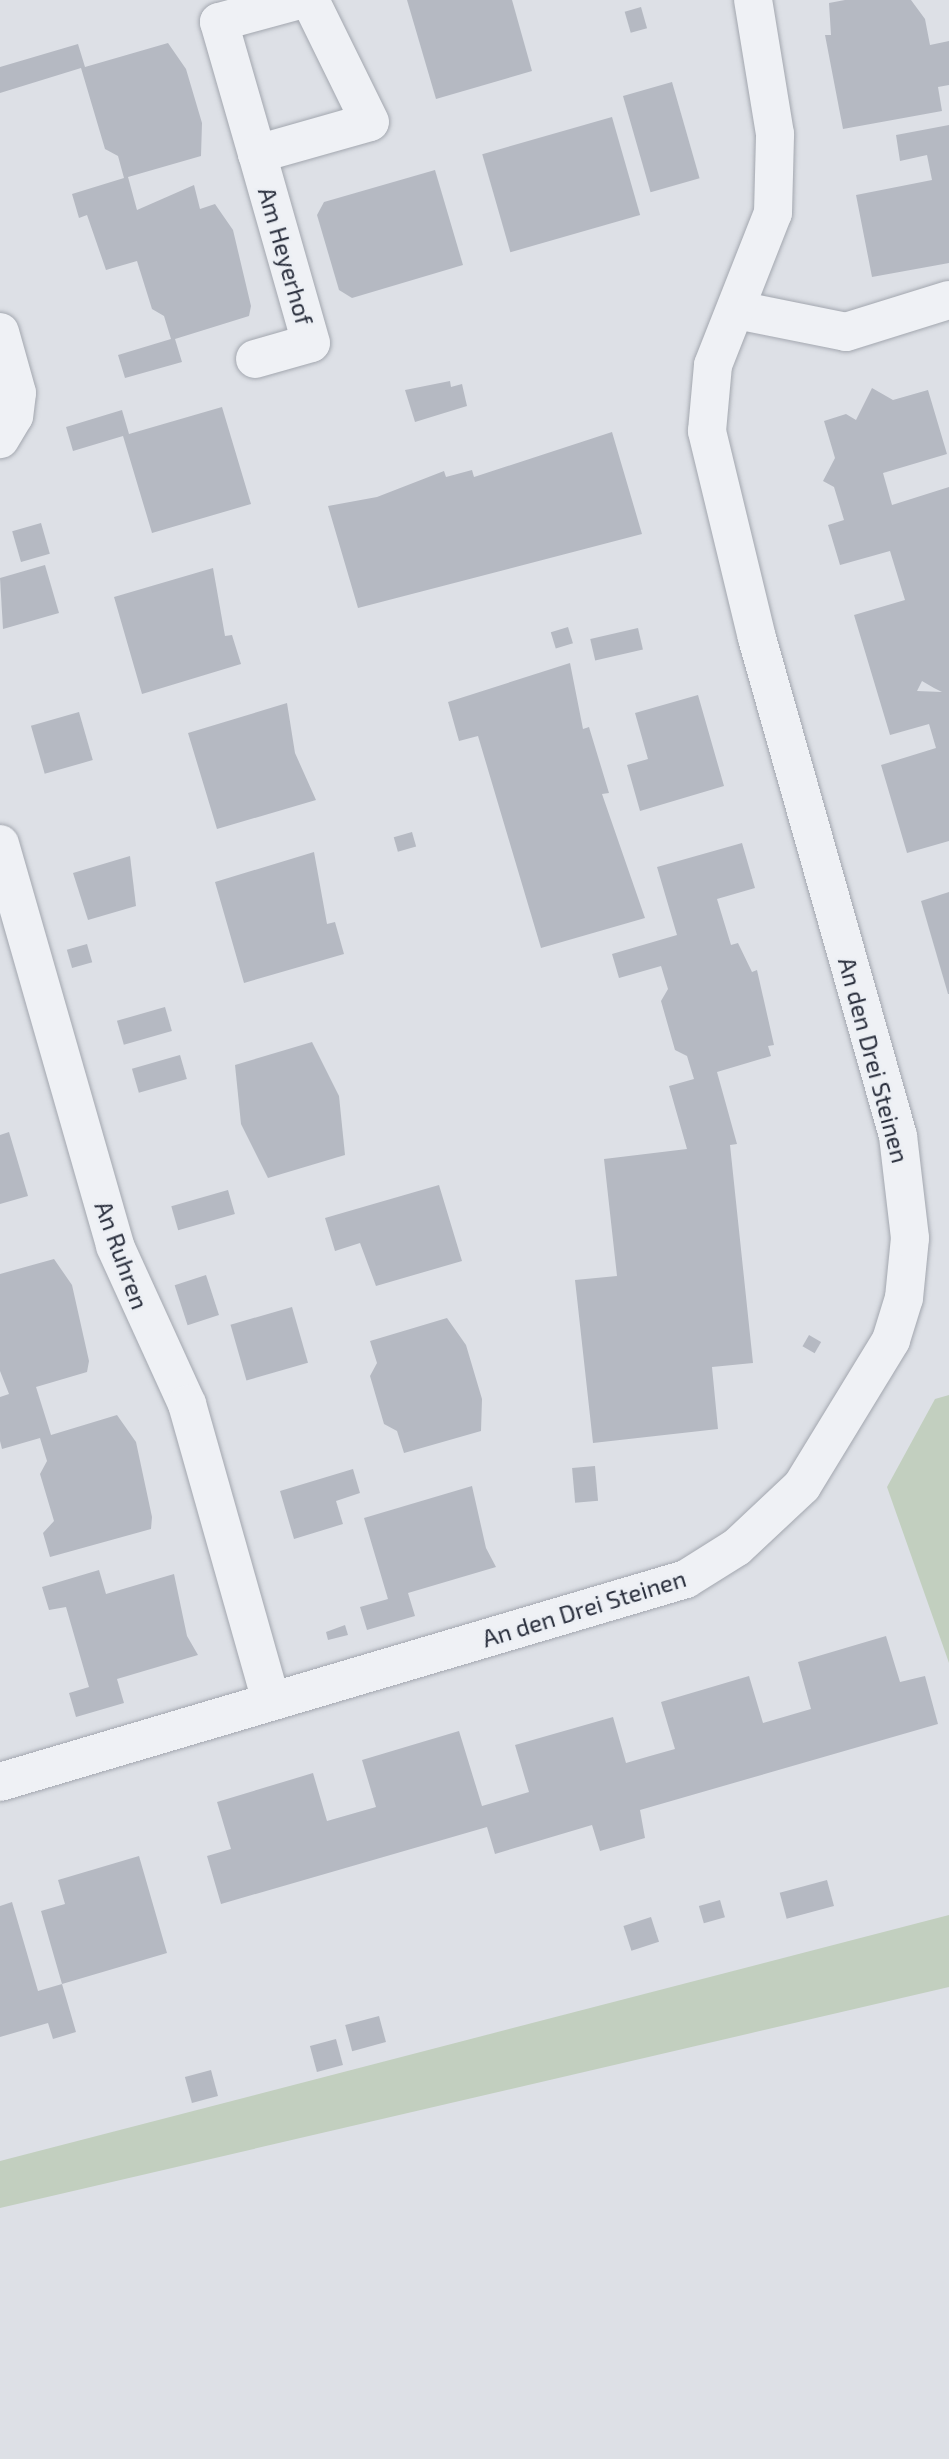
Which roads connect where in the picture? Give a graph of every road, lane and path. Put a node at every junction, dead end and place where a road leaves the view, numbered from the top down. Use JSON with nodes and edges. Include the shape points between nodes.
{"nodes":[{"id":1,"x":300,"y":0,"type":"edge"},
{"id":2,"x":310,"y":0,"type":"edge"},
{"id":3,"x":753,"y":0,"type":"edge"},
{"id":4,"x":257,"y":155,"type":"junction"},
{"id":5,"x":949,"y":300,"type":"edge"},
{"id":6,"x":737,"y":310,"type":"junction"},
{"id":7,"x":0,"y":332,"type":"edge"},
{"id":8,"x":255,"y":359,"type":"dead end"},
{"id":9,"x":0,"y":439,"type":"edge"},
{"id":10,"x":0,"y":844,"type":"edge"},
{"id":11,"x":271,"y":1700,"type":"junction"},
{"id":12,"x":0,"y":1782,"type":"edge"}],
"edges":[{"from":1,"to":4,"type":"street","name":"Am Heyerhof","via":[[219,22]]},
{"from":2,"to":4,"type":"street","name":"Am Heyerhof","via":[[370,122]]},
{"from":3,"to":6,"type":"street","name":"An den Drei Steinen","via":[[777,173],[773,213]]},
{"from":4,"to":8,"type":"street","name":"Am Heyerhof","via":[[311,343]]},
{"from":5,"to":6,"type":"street","via":[[846,332]]},
{"from":6,"to":11,"type":"street","name":"An den Drei Steinen","via":[[708,388],[710,453],[898,1136],[910,1238],[898,1320],[820,1462],[760,1529],[713,1565],[673,1583]]},
{"from":7,"to":9,"type":"street","via":[[17,393],[14,416]]},
{"from":10,"to":11,"type":"street","name":"An Ruhren","via":[[115,1246],[187,1404]]},
{"from":11,"to":12,"type":"street","name":"An den Drei Steinen"}]}
